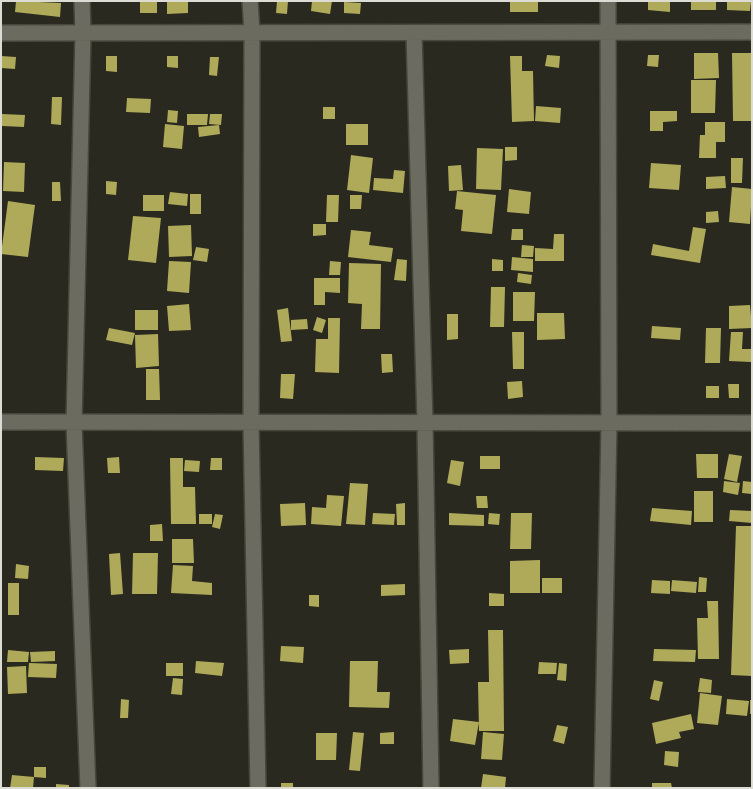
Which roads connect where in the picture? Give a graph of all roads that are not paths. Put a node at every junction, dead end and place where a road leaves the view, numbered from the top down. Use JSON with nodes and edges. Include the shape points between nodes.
{"nodes":[{"id":1,"x":82,"y":1,"type":"edge"},
{"id":2,"x":250,"y":1,"type":"edge"},
{"id":3,"x":608,"y":1,"type":"edge"},
{"id":4,"x":1,"y":32,"type":"edge"},
{"id":5,"x":83,"y":32,"type":"junction"},
{"id":6,"x":252,"y":32,"type":"junction"},
{"id":7,"x":414,"y":32,"type":"junction"},
{"id":8,"x":609,"y":32,"type":"junction"},
{"id":9,"x":752,"y":32,"type":"edge"},
{"id":10,"x":1,"y":422,"type":"edge"},
{"id":11,"x":74,"y":422,"type":"junction"},
{"id":12,"x":251,"y":423,"type":"junction"},
{"id":13,"x":425,"y":423,"type":"junction"},
{"id":14,"x":609,"y":423,"type":"junction"},
{"id":15,"x":752,"y":423,"type":"edge"},
{"id":16,"x":88,"y":788,"type":"edge"},
{"id":17,"x":258,"y":788,"type":"edge"},
{"id":18,"x":431,"y":788,"type":"edge"},
{"id":19,"x":602,"y":788,"type":"edge"}],
"edges":[{"from":1,"to":5,"type":"street"},
{"from":2,"to":6,"type":"street"},
{"from":3,"to":8,"type":"street"},
{"from":4,"to":5,"type":"street"},
{"from":5,"to":6,"type":"street"},
{"from":5,"to":11,"type":"street"},
{"from":6,"to":7,"type":"street"},
{"from":6,"to":12,"type":"street"},
{"from":7,"to":8,"type":"street"},
{"from":7,"to":13,"type":"street"},
{"from":8,"to":9,"type":"street"},
{"from":8,"to":14,"type":"street"},
{"from":10,"to":11,"type":"street"},
{"from":11,"to":12,"type":"street"},
{"from":11,"to":16,"type":"street"},
{"from":12,"to":13,"type":"street"},
{"from":12,"to":17,"type":"street"},
{"from":13,"to":14,"type":"street"},
{"from":13,"to":18,"type":"street"},
{"from":14,"to":15,"type":"street"},
{"from":14,"to":19,"type":"street"}]}
